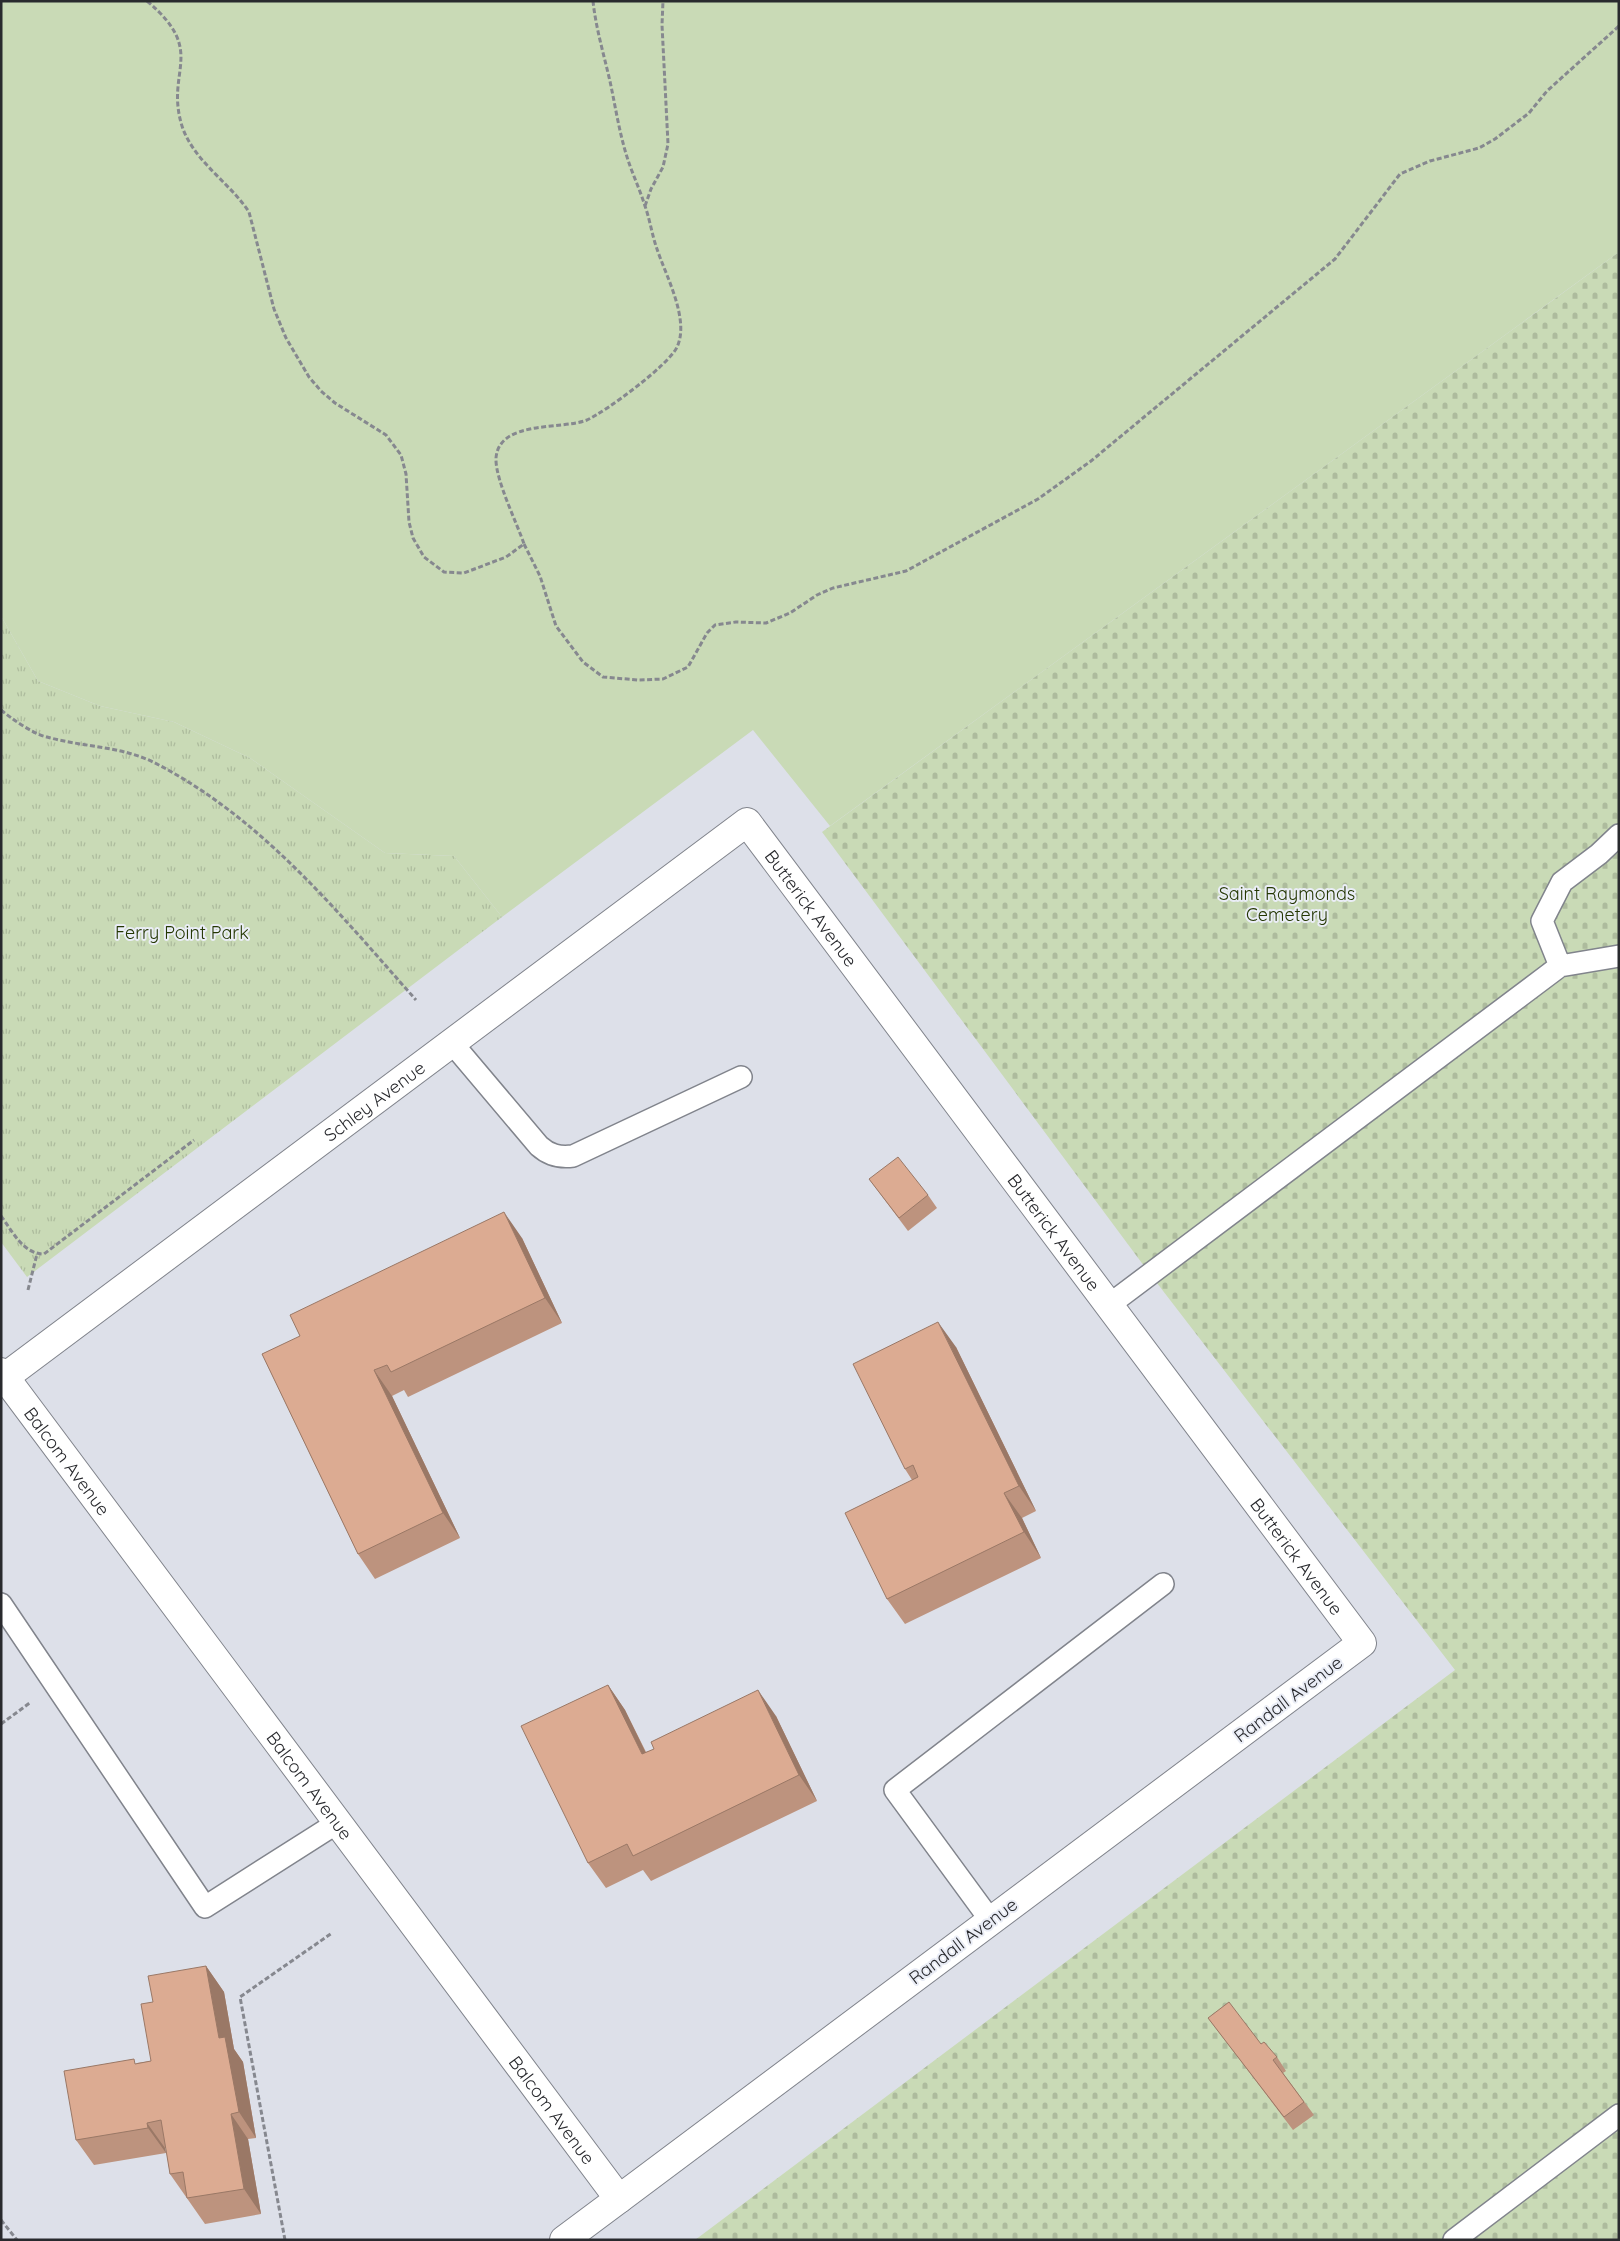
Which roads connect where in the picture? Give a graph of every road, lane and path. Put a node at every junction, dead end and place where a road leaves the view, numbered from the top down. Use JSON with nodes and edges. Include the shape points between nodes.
{"nodes":[{"id":1,"x":147,"y":1,"type":"edge"},
{"id":2,"x":593,"y":1,"type":"edge"},
{"id":3,"x":663,"y":1,"type":"edge"},
{"id":4,"x":1619,"y":26,"type":"edge"},
{"id":5,"x":645,"y":206,"type":"junction"},
{"id":6,"x":524,"y":544,"type":"junction"},
{"id":7,"x":1,"y":710,"type":"edge"},
{"id":8,"x":747,"y":822,"type":"joint"},
{"id":9,"x":1619,"y":835,"type":"edge"},
{"id":10,"x":1619,"y":956,"type":"edge"},
{"id":11,"x":1560,"y":966,"type":"junction"},
{"id":12,"x":416,"y":1000,"type":"dead end"},
{"id":13,"x":452,"y":1043,"type":"junction"},
{"id":14,"x":740,"y":1077,"type":"dead end"},
{"id":15,"x":194,"y":1140,"type":"dead end"},
{"id":16,"x":1,"y":1216,"type":"edge"},
{"id":17,"x":36,"y":1254,"type":"junction"},
{"id":18,"x":28,"y":1290,"type":"dead end"},
{"id":19,"x":1109,"y":1305,"type":"junction"},
{"id":20,"x":2,"y":1376,"type":"edge"},
{"id":21,"x":1162,"y":1584,"type":"dead end"},
{"id":22,"x":1,"y":1604,"type":"edge"},
{"id":23,"x":1362,"y":1642,"type":"joint"},
{"id":24,"x":54,"y":1684,"type":"junction"},
{"id":25,"x":1,"y":1724,"type":"edge"},
{"id":26,"x":337,"y":1823,"type":"junction"},
{"id":27,"x":991,"y":1921,"type":"junction"},
{"id":28,"x":332,"y":1932,"type":"dead end"},
{"id":29,"x":1619,"y":2115,"type":"edge"},
{"id":30,"x":619,"y":2199,"type":"junction"},
{"id":31,"x":1,"y":2220,"type":"edge"},
{"id":32,"x":17,"y":2240,"type":"edge"},
{"id":33,"x":285,"y":2240,"type":"edge"},
{"id":34,"x":564,"y":2240,"type":"edge"},
{"id":35,"x":1454,"y":2240,"type":"edge"}],
"edges":[{"from":1,"to":6,"type":"path","via":[[169,22],[181,46],[182,64],[177,93],[184,130],[191,144],[249,212],[274,309],[286,338],[321,391],[386,435],[401,454],[406,474],[409,522],[413,538],[424,557],[444,572],[464,573],[498,561]]},
{"from":2,"to":5,"type":"path","via":[[627,158]]},
{"from":3,"to":5,"type":"path","via":[[668,144]]},
{"from":4,"to":6,"type":"path","via":[[1547,91],[1529,113],[1495,139],[1479,148],[1430,161],[1400,174],[1335,259],[1091,461],[1038,499],[906,571],[833,588],[766,623],[736,622],[715,626],[707,633],[688,667],[662,679],[638,680],[603,677],[583,662],[556,626],[540,576]]},
{"from":5,"to":6,"type":"path","via":[[678,311],[681,332],[677,348],[666,361],[602,412],[562,426],[528,428],[516,433],[499,448],[496,458],[500,481]]},
{"from":7,"to":12,"type":"path","via":[[45,737],[141,756],[178,775],[271,843]]},
{"from":8,"to":13,"type":"street","name":"Schley Avenue"},
{"from":8,"to":19,"type":"street","name":"Butterick Avenue"},
{"from":9,"to":11,"type":"lane","via":[[1562,882],[1542,921]]},
{"from":10,"to":11,"type":"lane"},
{"from":11,"to":19,"type":"lane"},
{"from":13,"to":14,"type":"lane","via":[[539,1146],[546,1152],[565,1157]]},
{"from":13,"to":20,"type":"street","name":"Schley Avenue"},
{"from":15,"to":17,"type":"path","via":[[50,1251]]},
{"from":16,"to":17,"type":"path","via":[[25,1248]]},
{"from":17,"to":18,"type":"path"},
{"from":19,"to":23,"type":"street","name":"Butterick Avenue"},
{"from":20,"to":26,"type":"street","name":"Balcom Avenue"},
{"from":21,"to":27,"type":"lane","via":[[895,1790]]},
{"from":22,"to":24,"type":"lane"},
{"from":23,"to":27,"type":"street","name":"Randall Avenue"},
{"from":24,"to":25,"type":"path"},
{"from":24,"to":26,"type":"lane","via":[[205,1907]]},
{"from":26,"to":30,"type":"street","name":"Balcom Avenue"},
{"from":27,"to":30,"type":"street","name":"Randall Avenue"},
{"from":28,"to":33,"type":"path","via":[[240,1997]]},
{"from":29,"to":35,"type":"lane"},
{"from":30,"to":34,"type":"street","name":"Randall Avenue"},
{"from":31,"to":32,"type":"path"}]}
